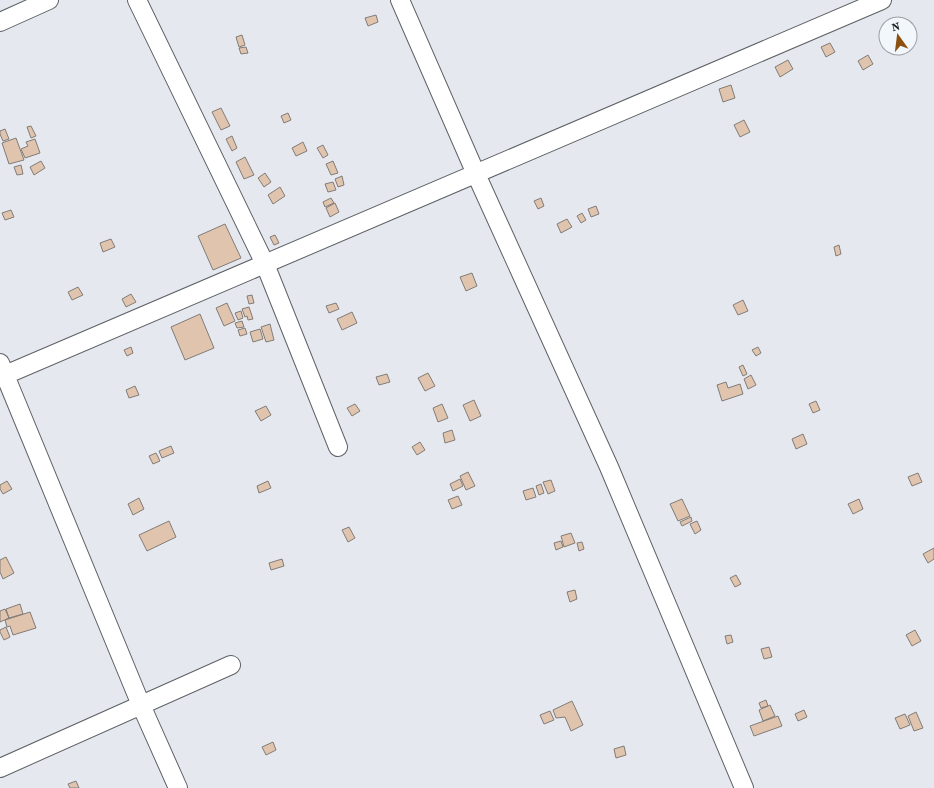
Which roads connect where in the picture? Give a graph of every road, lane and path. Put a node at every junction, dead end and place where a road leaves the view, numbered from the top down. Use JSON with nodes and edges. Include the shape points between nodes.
{"nodes":[{"id":1,"x":48,"y":0,"type":"edge"},
{"id":2,"x":137,"y":0,"type":"edge"},
{"id":3,"x":400,"y":0,"type":"edge"},
{"id":4,"x":882,"y":0,"type":"edge"},
{"id":5,"x":0,"y":22,"type":"edge"},
{"id":6,"x":476,"y":174,"type":"junction"},
{"id":7,"x":265,"y":264,"type":"junction"},
{"id":8,"x":2,"y":369,"type":"edge"},
{"id":9,"x":338,"y":447,"type":"dead end"},
{"id":10,"x":231,"y":665,"type":"dead end"},
{"id":11,"x":141,"y":705,"type":"junction"},
{"id":12,"x":0,"y":768,"type":"edge"},
{"id":13,"x":178,"y":788,"type":"edge"},
{"id":14,"x":744,"y":788,"type":"edge"}],
"edges":[{"from":1,"to":5,"type":"street"},
{"from":2,"to":7,"type":"street"},
{"from":3,"to":6,"type":"street"},
{"from":4,"to":6,"type":"street"},
{"from":6,"to":7,"type":"street"},
{"from":6,"to":14,"type":"street","via":[[609,468]]},
{"from":7,"to":8,"type":"street"},
{"from":7,"to":9,"type":"street"},
{"from":8,"to":11,"type":"street"},
{"from":10,"to":11,"type":"street"},
{"from":11,"to":12,"type":"street"},
{"from":11,"to":13,"type":"street"}]}
